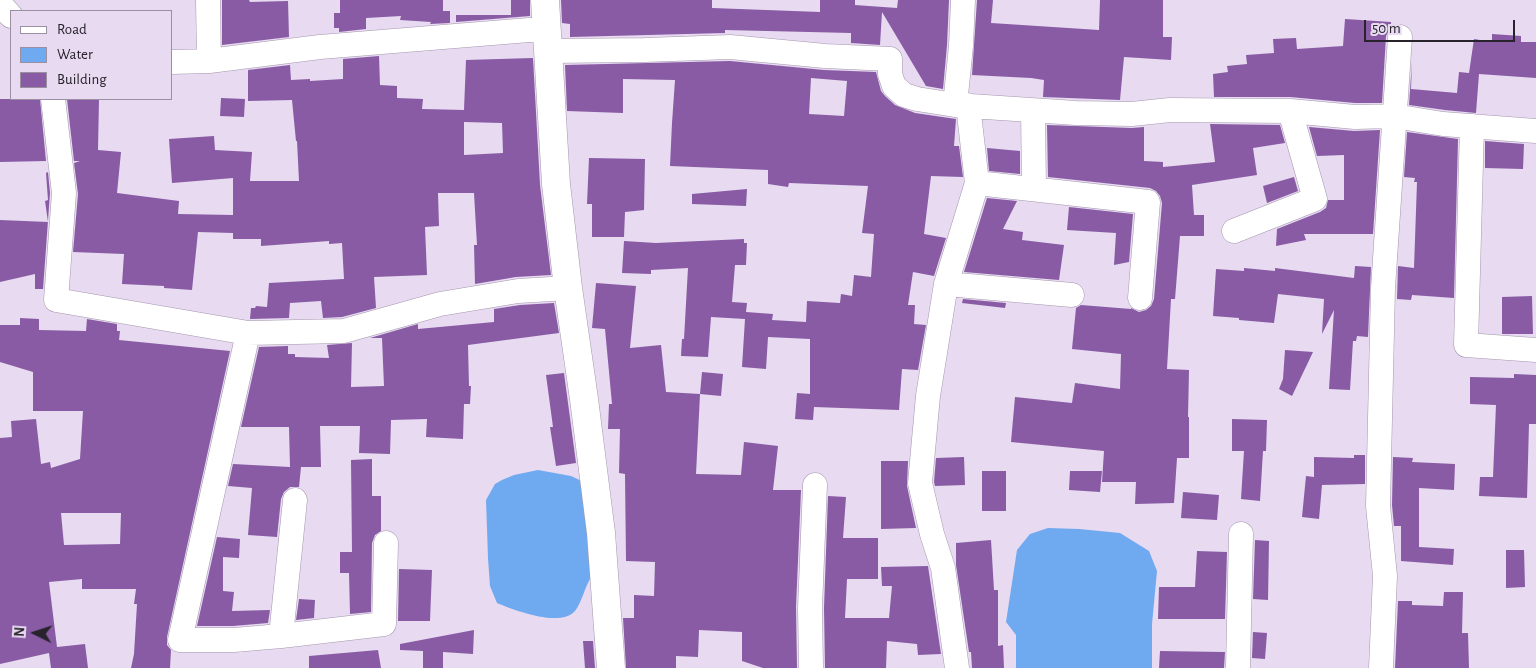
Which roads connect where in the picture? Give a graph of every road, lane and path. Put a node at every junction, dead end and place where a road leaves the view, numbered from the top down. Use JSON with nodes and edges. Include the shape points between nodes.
{"nodes":[{"id":1,"x":208,"y":0,"type":"edge"},
{"id":2,"x":545,"y":0,"type":"edge"},
{"id":3,"x":963,"y":0,"type":"edge"},
{"id":4,"x":0,"y":4,"type":"edge"},
{"id":5,"x":10,"y":15,"type":"edge"},
{"id":6,"x":1400,"y":37,"type":"dead end"},
{"id":7,"x":548,"y":41,"type":"junction"},
{"id":8,"x":209,"y":61,"type":"junction"},
{"id":9,"x":172,"y":62,"type":"edge"},
{"id":10,"x":54,"y":100,"type":"edge"},
{"id":11,"x":961,"y":105,"type":"junction"},
{"id":12,"x":1033,"y":111,"type":"junction"},
{"id":13,"x":1290,"y":111,"type":"junction"},
{"id":14,"x":1394,"y":116,"type":"junction"},
{"id":15,"x":1472,"y":126,"type":"junction"},
{"id":16,"x":1536,"y":131,"type":"edge"},
{"id":17,"x":977,"y":183,"type":"junction"},
{"id":18,"x":1034,"y":189,"type":"junction"},
{"id":19,"x":1234,"y":231,"type":"dead end"},
{"id":20,"x":946,"y":284,"type":"junction"},
{"id":21,"x":568,"y":288,"type":"junction"},
{"id":22,"x":1072,"y":295,"type":"dead end"},
{"id":23,"x":1140,"y":298,"type":"dead end"},
{"id":24,"x":248,"y":333,"type":"junction"},
{"id":25,"x":1536,"y":350,"type":"edge"},
{"id":26,"x":814,"y":485,"type":"dead end"},
{"id":27,"x":295,"y":500,"type":"dead end"},
{"id":28,"x":1241,"y":534,"type":"dead end"},
{"id":29,"x":386,"y":543,"type":"dead end"},
{"id":30,"x":281,"y":636,"type":"junction"},
{"id":31,"x":610,"y":668,"type":"edge"},
{"id":32,"x":811,"y":668,"type":"edge"},
{"id":33,"x":957,"y":668,"type":"edge"},
{"id":34,"x":1238,"y":668,"type":"edge"},
{"id":35,"x":1381,"y":668,"type":"edge"}],
"edges":[{"from":1,"to":8,"type":"street"},
{"from":2,"to":7,"type":"street"},
{"from":3,"to":11,"type":"street"},
{"from":4,"to":5,"type":"street"},
{"from":6,"to":14,"type":"street"},
{"from":7,"to":8,"type":"street","via":[[510,32],[320,47]]},
{"from":7,"to":11,"type":"street","via":[[645,50],[730,47],[890,59],[894,86],[904,95]]},
{"from":7,"to":21,"type":"street","via":[[556,184]]},
{"from":8,"to":9,"type":"street"},
{"from":10,"to":24,"type":"street","via":[[64,193],[56,300]]},
{"from":11,"to":12,"type":"street"},
{"from":11,"to":17,"type":"street"},
{"from":12,"to":13,"type":"street","via":[[1132,114],[1170,110]]},
{"from":12,"to":18,"type":"street"},
{"from":13,"to":14,"type":"street","via":[[1355,117]]},
{"from":13,"to":19,"type":"street","via":[[1315,199]]},
{"from":14,"to":15,"type":"street"},
{"from":14,"to":35,"type":"street","via":[[1383,288],[1378,506],[1385,576]]},
{"from":15,"to":16,"type":"street"},
{"from":15,"to":25,"type":"street","via":[[1466,346]]},
{"from":17,"to":18,"type":"street"},
{"from":17,"to":20,"type":"street"},
{"from":18,"to":23,"type":"street","via":[[1148,202]]},
{"from":20,"to":22,"type":"street"},
{"from":20,"to":33,"type":"street","via":[[928,396],[920,483],[943,568]]},
{"from":21,"to":24,"type":"street","via":[[518,291],[440,304],[344,331]]},
{"from":21,"to":31,"type":"street","via":[[601,533]]},
{"from":24,"to":30,"type":"street","via":[[180,640]]},
{"from":26,"to":32,"type":"street"},
{"from":27,"to":30,"type":"street"},
{"from":28,"to":34,"type":"street"},
{"from":29,"to":30,"type":"street","via":[[384,624]]}]}
